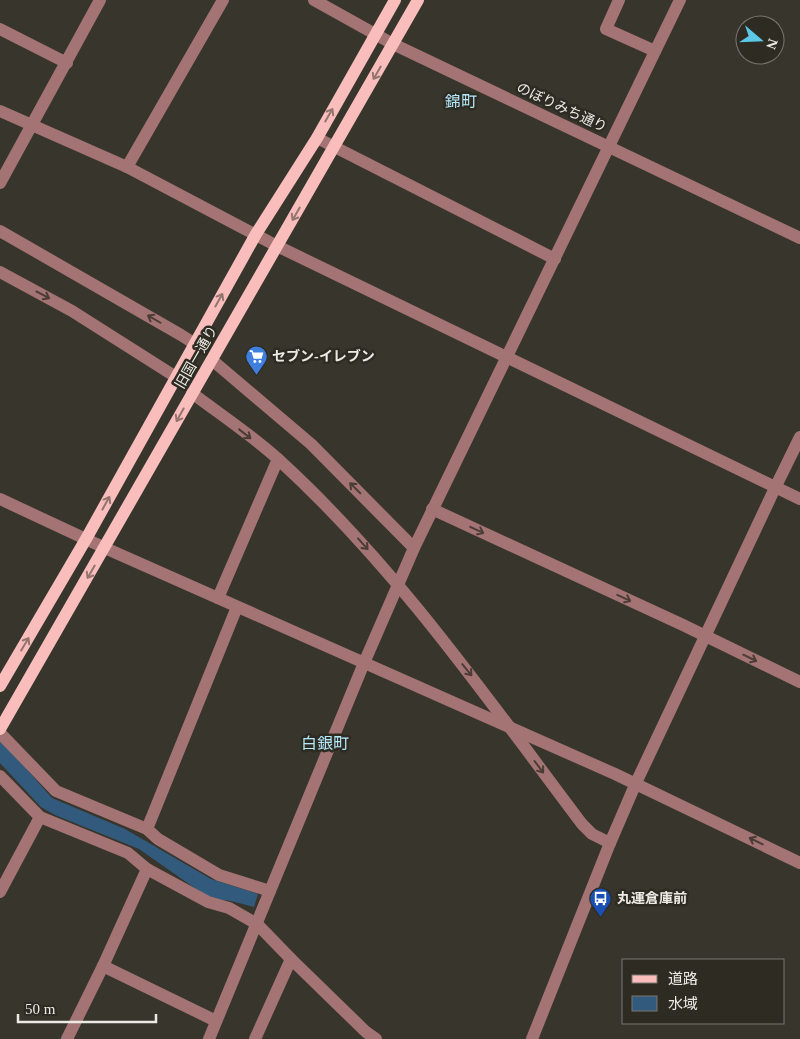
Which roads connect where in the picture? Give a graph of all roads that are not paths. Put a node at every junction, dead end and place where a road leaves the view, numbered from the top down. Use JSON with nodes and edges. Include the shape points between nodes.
{"nodes":[{"id":1,"x":100,"y":0,"type":"edge"},
{"id":2,"x":222,"y":0,"type":"edge"},
{"id":3,"x":314,"y":0,"type":"edge"},
{"id":4,"x":395,"y":0,"type":"edge"},
{"id":5,"x":418,"y":0,"type":"edge"},
{"id":6,"x":619,"y":0,"type":"edge"},
{"id":7,"x":680,"y":0,"type":"edge"},
{"id":8,"x":0,"y":29,"type":"edge"},
{"id":9,"x":376,"y":34,"type":"junction"},
{"id":10,"x":393,"y":44,"type":"junction"},
{"id":11,"x":655,"y":52,"type":"junction"},
{"id":12,"x":67,"y":63,"type":"junction"},
{"id":13,"x":0,"y":111,"type":"edge"},
{"id":14,"x":30,"y":125,"type":"junction"},
{"id":15,"x":316,"y":138,"type":"junction"},
{"id":16,"x":334,"y":147,"type":"junction"},
{"id":17,"x":610,"y":147,"type":"junction"},
{"id":18,"x":127,"y":167,"type":"junction"},
{"id":19,"x":0,"y":183,"type":"edge"},
{"id":20,"x":0,"y":231,"type":"edge"},
{"id":21,"x":256,"y":234,"type":"junction"},
{"id":22,"x":800,"y":238,"type":"edge"},
{"id":23,"x":276,"y":246,"type":"junction"},
{"id":24,"x":555,"y":258,"type":"junction"},
{"id":25,"x":0,"y":272,"type":"edge"},
{"id":26,"x":195,"y":344,"type":"junction"},
{"id":27,"x":507,"y":358,"type":"junction"},
{"id":28,"x":212,"y":360,"type":"junction"},
{"id":29,"x":176,"y":377,"type":"junction"},
{"id":30,"x":192,"y":393,"type":"junction"},
{"id":31,"x":800,"y":437,"type":"edge"},
{"id":32,"x":278,"y":459,"type":"junction"},
{"id":33,"x":775,"y":488,"type":"junction"},
{"id":34,"x":0,"y":499,"type":"edge"},
{"id":35,"x":800,"y":499,"type":"edge"},
{"id":36,"x":432,"y":509,"type":"junction"},
{"id":37,"x":86,"y":539,"type":"junction"},
{"id":38,"x":105,"y":548,"type":"junction"},
{"id":39,"x":414,"y":548,"type":"junction"},
{"id":40,"x":398,"y":584,"type":"junction"},
{"id":41,"x":218,"y":598,"type":"junction"},
{"id":42,"x":237,"y":607,"type":"junction"},
{"id":43,"x":706,"y":637,"type":"junction"},
{"id":44,"x":364,"y":663,"type":"junction"},
{"id":45,"x":800,"y":682,"type":"edge"},
{"id":46,"x":0,"y":686,"type":"edge"},
{"id":47,"x":510,"y":728,"type":"junction"},
{"id":48,"x":0,"y":731,"type":"edge"},
{"id":49,"x":0,"y":776,"type":"edge"},
{"id":50,"x":635,"y":785,"type":"junction"},
{"id":51,"x":40,"y":816,"type":"junction"},
{"id":52,"x":147,"y":829,"type":"junction"},
{"id":53,"x":610,"y":843,"type":"junction"},
{"id":54,"x":800,"y":863,"type":"edge"},
{"id":55,"x":147,"y":869,"type":"junction"},
{"id":56,"x":270,"y":891,"type":"junction"},
{"id":57,"x":0,"y":892,"type":"edge"},
{"id":58,"x":257,"y":924,"type":"junction"},
{"id":59,"x":291,"y":959,"type":"junction"},
{"id":60,"x":103,"y":966,"type":"junction"},
{"id":61,"x":216,"y":1020,"type":"junction"},
{"id":62,"x":368,"y":1037,"type":"edge"},
{"id":63,"x":67,"y":1039,"type":"edge"},
{"id":64,"x":208,"y":1039,"type":"edge"},
{"id":65,"x":255,"y":1039,"type":"edge"},
{"id":66,"x":532,"y":1039,"type":"edge"}],
"edges":[{"from":1,"to":12,"type":"street"},
{"from":2,"to":18,"type":"street"},
{"from":3,"to":9,"type":"street","name":"のぼりみち通り"},
{"from":4,"to":9,"type":"main road","name":"旧国一通り"},
{"from":5,"to":10,"type":"main road","name":"旧国一通り"},
{"from":6,"to":11,"type":"street","via":[[606,29]]},
{"from":7,"to":11,"type":"street"},
{"from":8,"to":12,"type":"street"},
{"from":9,"to":10,"type":"street","name":"のぼりみち通り"},
{"from":15,"to":9,"type":"main road","name":"旧国一通り","one_way":true},
{"from":10,"to":16,"type":"main road","name":"旧国一通り","one_way":true},
{"from":10,"to":17,"type":"street","name":"のぼりみち通り"},
{"from":11,"to":17,"type":"street"},
{"from":12,"to":14,"type":"street"},
{"from":13,"to":14,"type":"street"},
{"from":14,"to":18,"type":"street"},
{"from":14,"to":19,"type":"street"},
{"from":15,"to":16,"type":"street"},
{"from":15,"to":21,"type":"main road","name":"旧国一通り"},
{"from":16,"to":23,"type":"main road","name":"旧国一通り","one_way":true},
{"from":16,"to":24,"type":"street"},
{"from":17,"to":22,"type":"street","name":"のぼりみち通り"},
{"from":17,"to":24,"type":"street"},
{"from":18,"to":21,"type":"street"},
{"from":26,"to":20,"type":"street","one_way":true},
{"from":21,"to":23,"type":"street"},
{"from":26,"to":21,"type":"main road","name":"旧国一通り","one_way":true},
{"from":23,"to":27,"type":"street"},
{"from":23,"to":28,"type":"main road","name":"旧国一通り"},
{"from":24,"to":27,"type":"street"},
{"from":25,"to":29,"type":"street","one_way":true,"via":[[72,311]]},
{"from":26,"to":29,"type":"main road","name":"旧国一通り"},
{"from":27,"to":33,"type":"street"},
{"from":27,"to":36,"type":"street"},
{"from":28,"to":30,"type":"main road","name":"旧国一通り"},
{"from":39,"to":28,"type":"street","one_way":true,"via":[[311,444]]},
{"from":37,"to":29,"type":"main road","name":"旧国一通り","one_way":true},
{"from":30,"to":32,"type":"street","one_way":true},
{"from":30,"to":38,"type":"main road","name":"旧国一通り","one_way":true},
{"from":31,"to":33,"type":"street"},
{"from":32,"to":40,"type":"street","one_way":true},
{"from":32,"to":41,"type":"street"},
{"from":33,"to":35,"type":"street"},
{"from":33,"to":43,"type":"street"},
{"from":34,"to":37,"type":"street"},
{"from":36,"to":39,"type":"street"},
{"from":36,"to":43,"type":"street","one_way":true},
{"from":37,"to":38,"type":"street"},
{"from":46,"to":37,"type":"main road","name":"旧国一通り","one_way":true},
{"from":38,"to":41,"type":"street"},
{"from":38,"to":48,"type":"main road","name":"旧国一通り","one_way":true},
{"from":39,"to":40,"type":"street"},
{"from":40,"to":44,"type":"street"},
{"from":40,"to":47,"type":"street","one_way":true},
{"from":41,"to":42,"type":"street"},
{"from":42,"to":44,"type":"street"},
{"from":42,"to":52,"type":"street"},
{"from":43,"to":45,"type":"street","one_way":true},
{"from":43,"to":50,"type":"street"},
{"from":44,"to":47,"type":"street"},
{"from":44,"to":56,"type":"street"},
{"from":47,"to":50,"type":"street"},
{"from":47,"to":53,"type":"street","one_way":true,"via":[[582,824],[592,834]]},
{"from":48,"to":52,"type":"street","via":[[56,791]]},
{"from":49,"to":51,"type":"street"},
{"from":50,"to":53,"type":"street"},
{"from":54,"to":50,"type":"street","one_way":true},
{"from":51,"to":55,"type":"street","via":[[128,853]]},
{"from":51,"to":57,"type":"street"},
{"from":52,"to":56,"type":"street","via":[[158,839],[219,875]]},
{"from":53,"to":66,"type":"street"},
{"from":55,"to":58,"type":"street"},
{"from":55,"to":60,"type":"street"},
{"from":56,"to":58,"type":"street"},
{"from":58,"to":59,"type":"street"},
{"from":58,"to":61,"type":"street"},
{"from":59,"to":62,"type":"street"},
{"from":59,"to":65,"type":"street"},
{"from":60,"to":61,"type":"street"},
{"from":60,"to":63,"type":"street"},
{"from":61,"to":64,"type":"street"}]}
